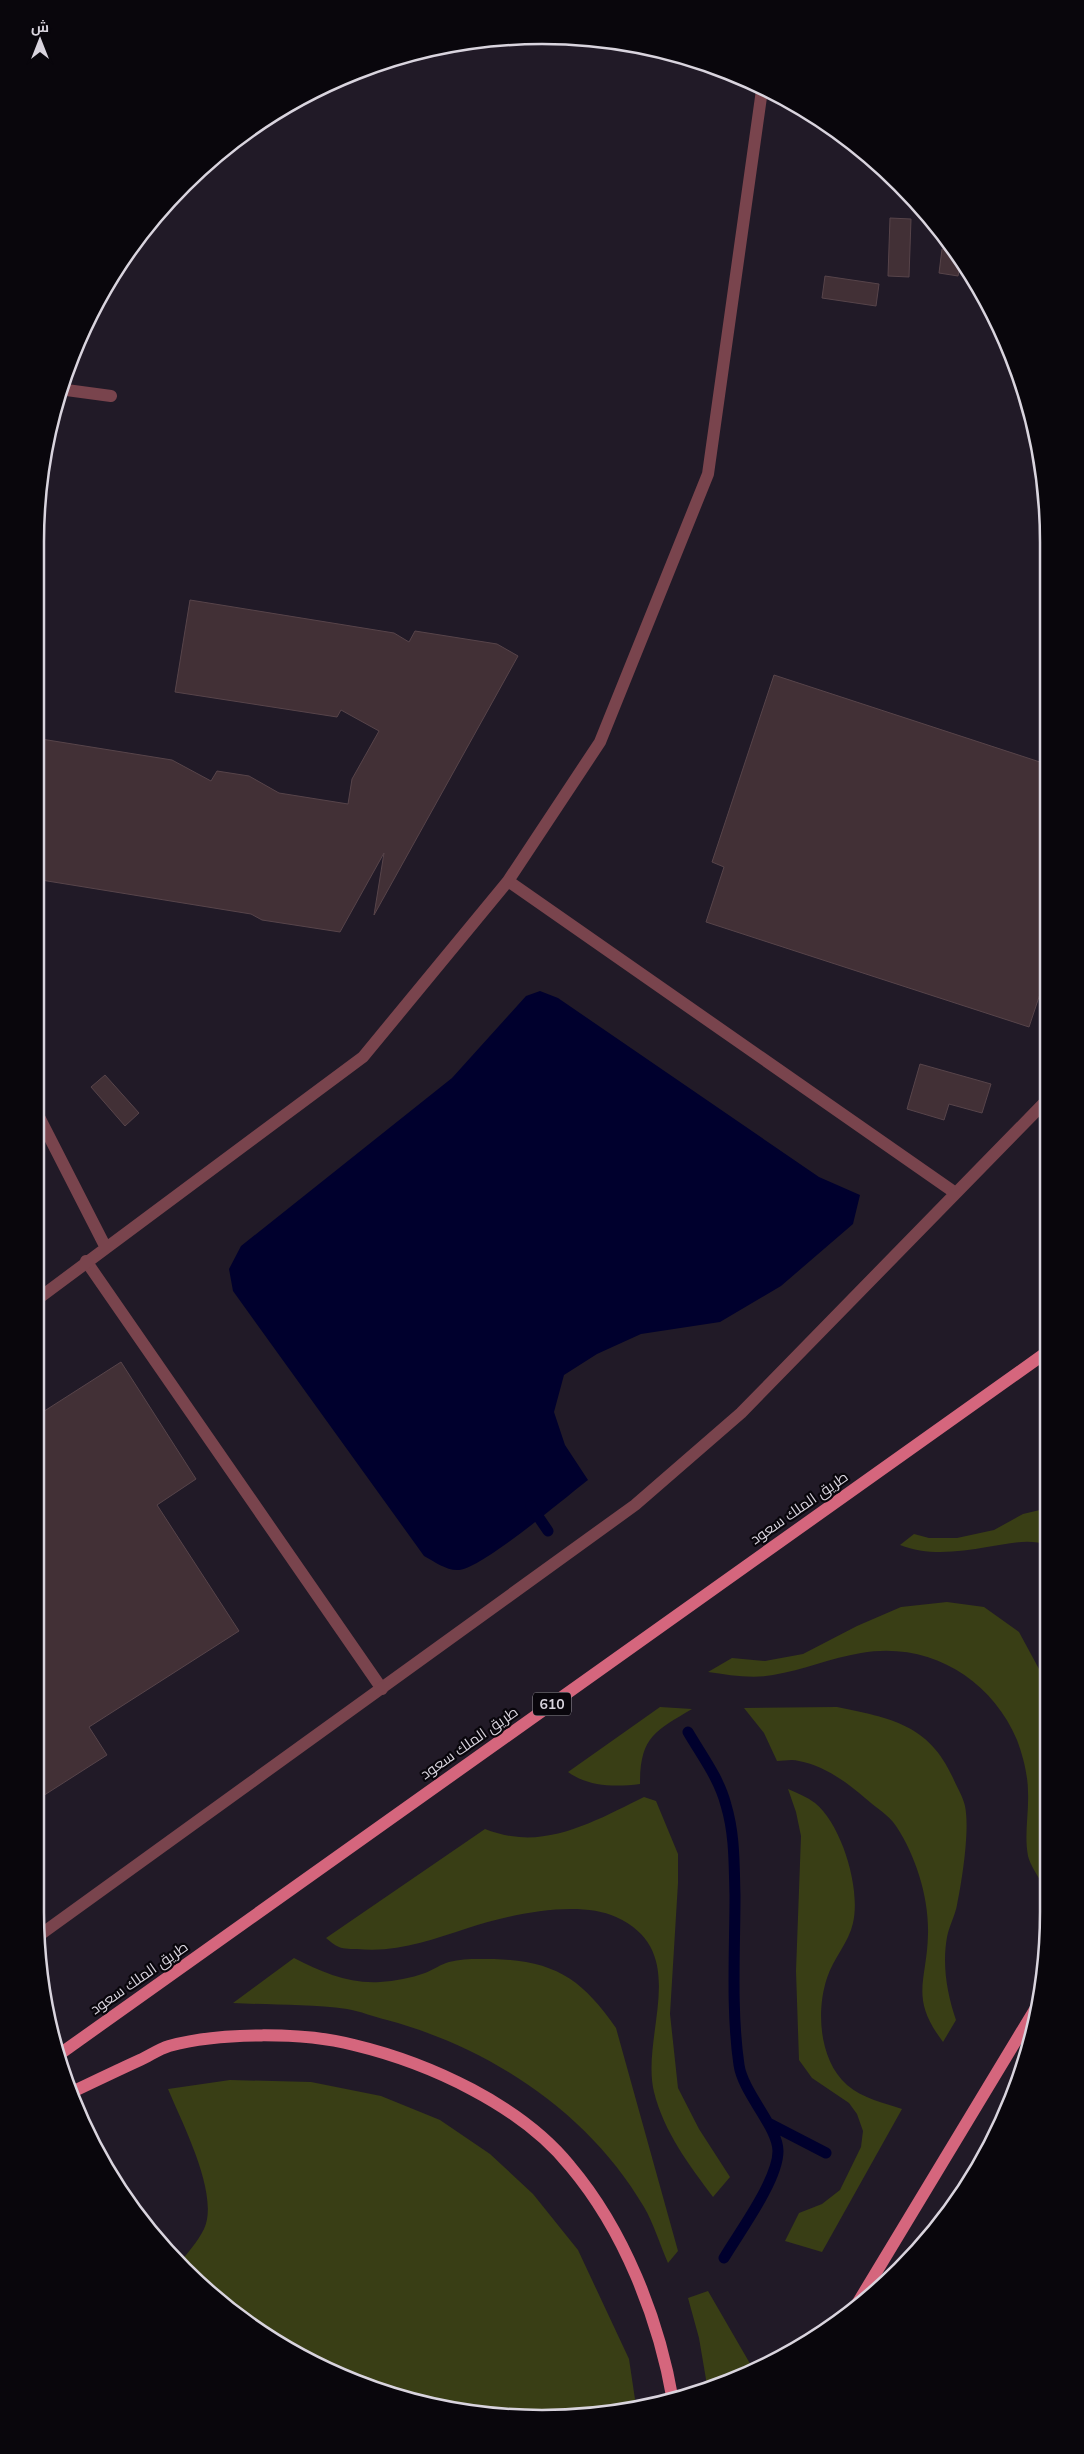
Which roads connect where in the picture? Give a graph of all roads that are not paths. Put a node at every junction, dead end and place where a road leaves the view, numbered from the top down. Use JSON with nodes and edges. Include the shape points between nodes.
{"nodes":[{"id":1,"x":761,"y":95,"type":"edge"},
{"id":2,"x":68,"y":390,"type":"edge"},
{"id":3,"x":111,"y":396,"type":"dead end"},
{"id":4,"x":508,"y":881,"type":"junction"},
{"id":5,"x":1040,"y":1106,"type":"edge"},
{"id":6,"x":44,"y":1127,"type":"edge"},
{"id":7,"x":954,"y":1192,"type":"junction"},
{"id":8,"x":105,"y":1246,"type":"junction"},
{"id":9,"x":86,"y":1261,"type":"junction"},
{"id":10,"x":44,"y":1294,"type":"edge"},
{"id":11,"x":1040,"y":1357,"type":"edge"},
{"id":12,"x":382,"y":1689,"type":"junction"},
{"id":13,"x":45,"y":1931,"type":"edge"},
{"id":14,"x":1028,"y":2021,"type":"edge"},
{"id":15,"x":64,"y":2051,"type":"edge"},
{"id":16,"x":77,"y":2090,"type":"edge"},
{"id":17,"x":864,"y":2292,"type":"edge"},
{"id":18,"x":672,"y":2393,"type":"edge"}],
"edges":[{"from":1,"to":4,"type":"street","via":[[708,474],[600,742]]},
{"from":2,"to":3,"type":"street"},
{"from":4,"to":7,"type":"street"},
{"from":4,"to":8,"type":"street","via":[[363,1057]]},
{"from":5,"to":7,"type":"street"},
{"from":6,"to":8,"type":"street"},
{"from":7,"to":12,"type":"street","via":[[720,1432],[634,1505]]},
{"from":8,"to":9,"type":"street"},
{"from":9,"to":10,"type":"street"},
{"from":9,"to":12,"type":"street"},
{"from":11,"to":15,"type":"main road","name":"طريق الملك سعود","number":"610"},
{"from":12,"to":13,"type":"street"},
{"from":14,"to":17,"type":"main road"},
{"from":16,"to":18,"type":"main road","via":[[168,2046],[233,2037],[298,2036],[354,2045],[479,2092],[528,2124],[570,2165],[605,2217],[643,2290],[666,2359]]}]}
